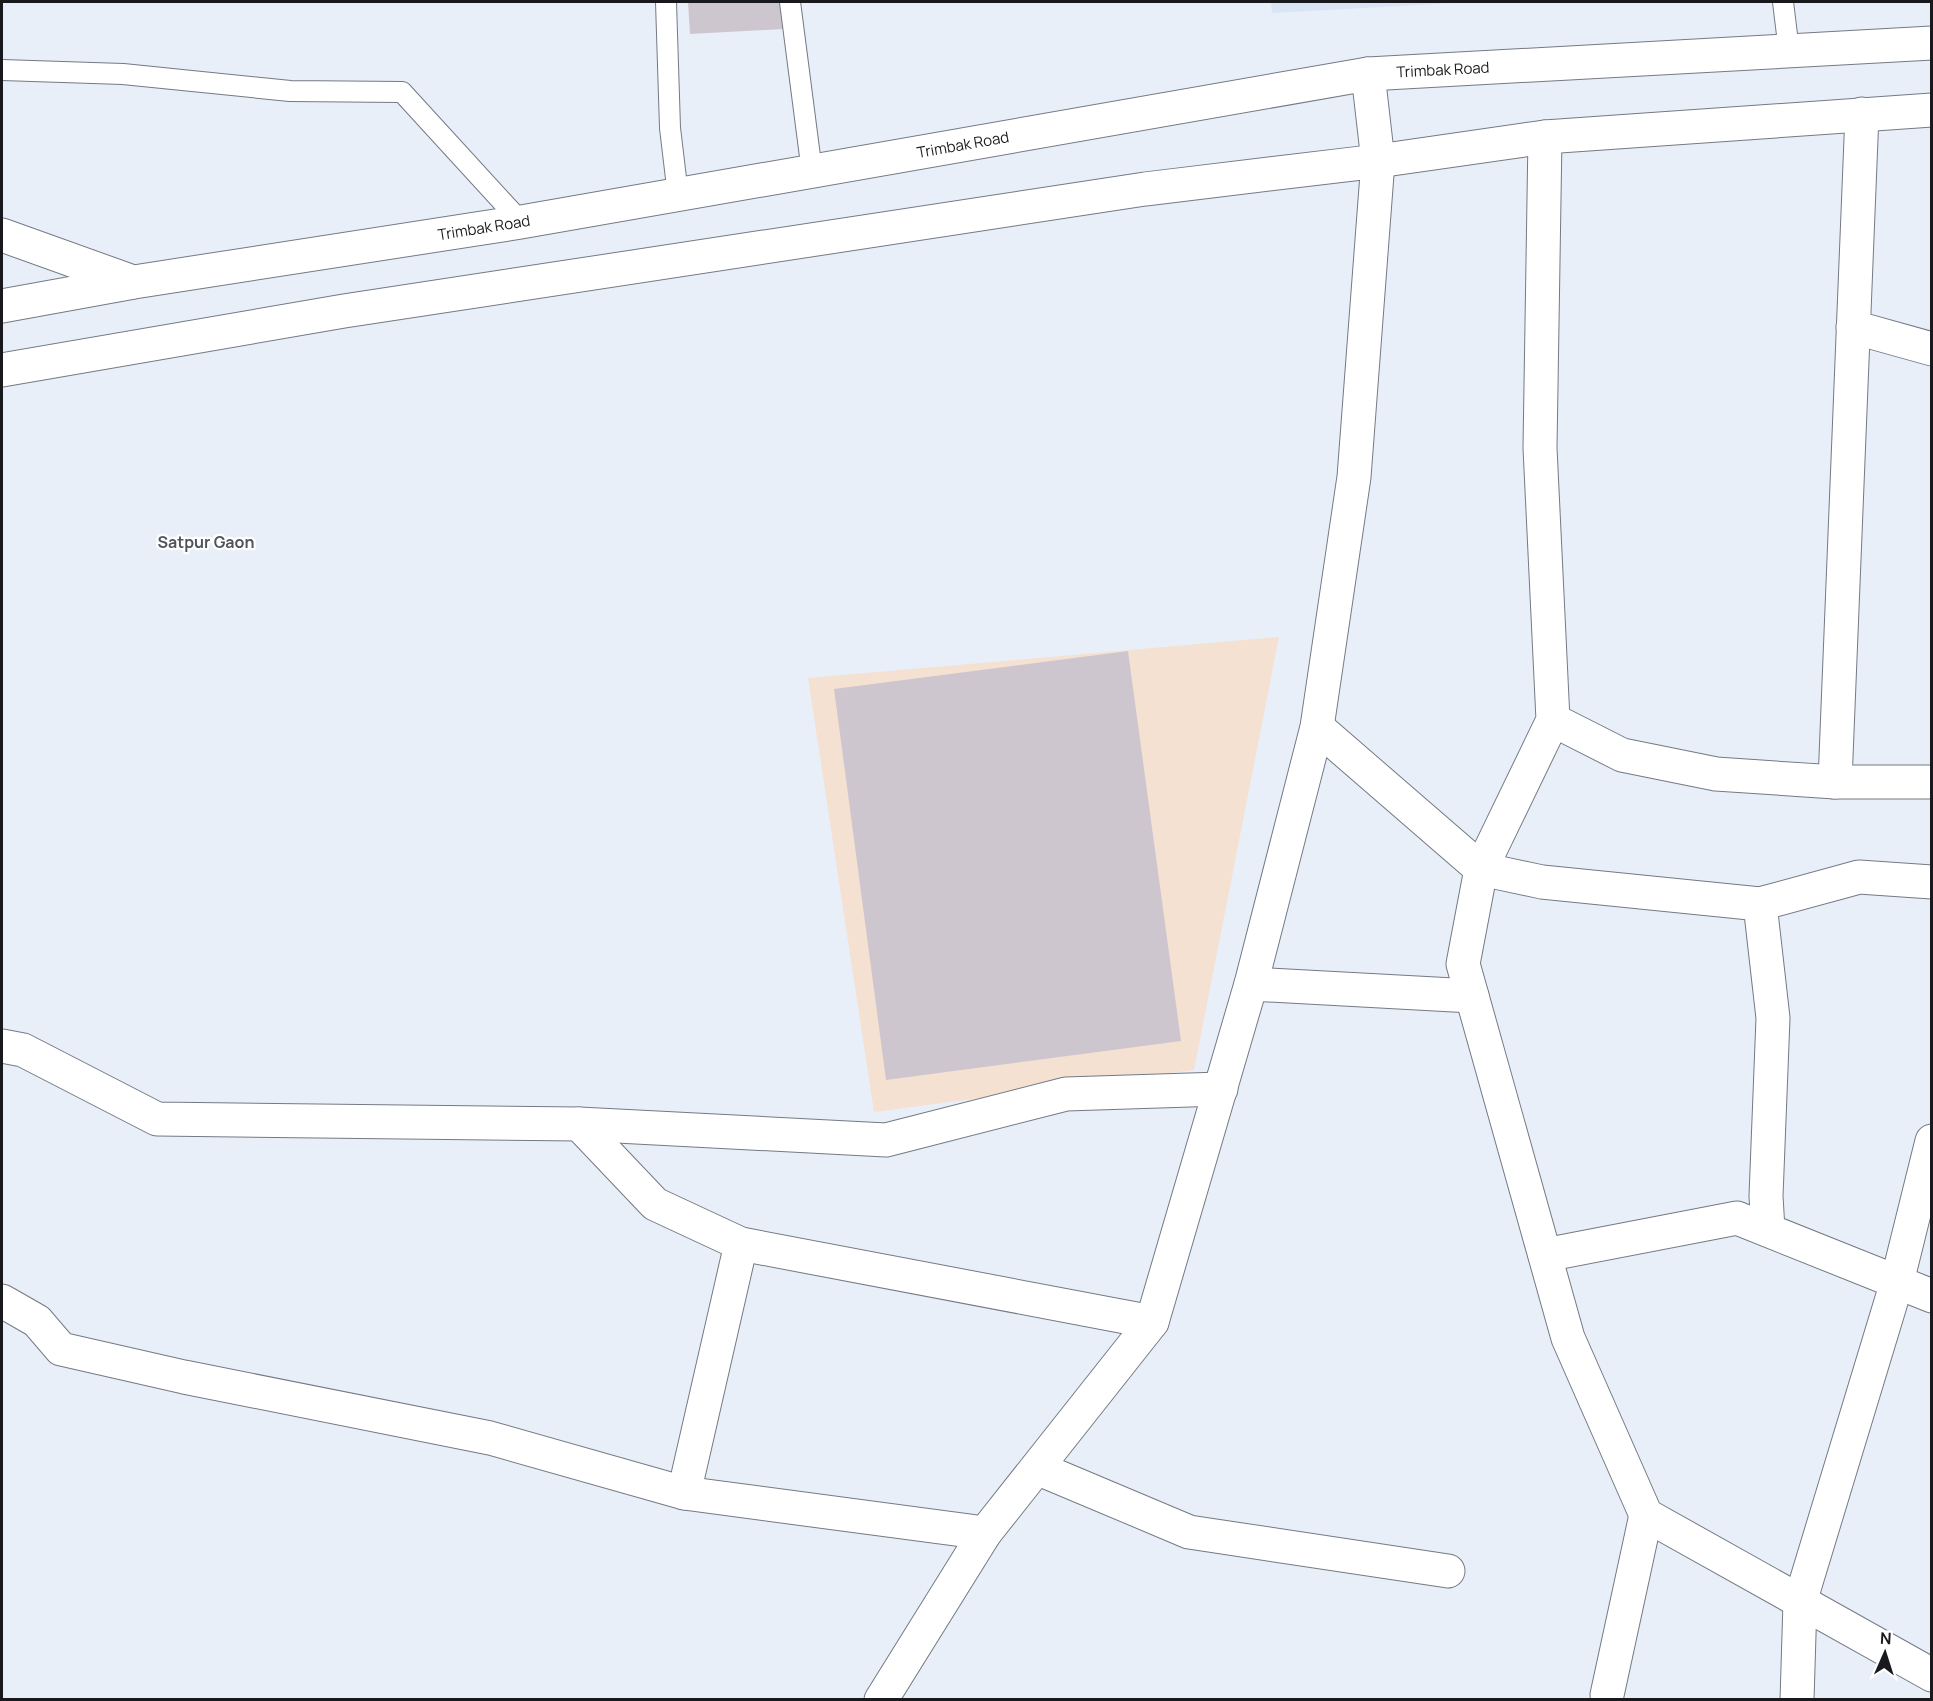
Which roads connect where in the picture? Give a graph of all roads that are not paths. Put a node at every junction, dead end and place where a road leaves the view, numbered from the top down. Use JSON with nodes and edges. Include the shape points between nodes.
{"nodes":[{"id":1,"x":666,"y":2,"type":"edge"},
{"id":2,"x":790,"y":2,"type":"edge"},
{"id":3,"x":1783,"y":2,"type":"edge"},
{"id":4,"x":1932,"y":43,"type":"edge"},
{"id":5,"x":1789,"y":51,"type":"junction"},
{"id":6,"x":2,"y":70,"type":"edge"},
{"id":7,"x":1368,"y":74,"type":"junction"},
{"id":8,"x":1932,"y":110,"type":"edge"},
{"id":9,"x":1862,"y":114,"type":"junction"},
{"id":10,"x":1545,"y":136,"type":"junction"},
{"id":11,"x":1378,"y":161,"type":"junction"},
{"id":12,"x":812,"y":172,"type":"junction"},
{"id":13,"x":678,"y":195,"type":"junction"},
{"id":14,"x":521,"y":222,"type":"junction"},
{"id":15,"x":2,"y":235,"type":"edge"},
{"id":16,"x":134,"y":282,"type":"junction"},
{"id":17,"x":2,"y":306,"type":"edge"},
{"id":18,"x":1853,"y":327,"type":"junction"},
{"id":19,"x":1932,"y":349,"type":"edge"},
{"id":20,"x":2,"y":370,"type":"edge"},
{"id":21,"x":1553,"y":720,"type":"junction"},
{"id":22,"x":1317,"y":727,"type":"junction"},
{"id":23,"x":1835,"y":782,"type":"junction"},
{"id":24,"x":1932,"y":782,"type":"edge"},
{"id":25,"x":1481,"y":869,"type":"junction"},
{"id":26,"x":1932,"y":882,"type":"edge"},
{"id":27,"x":1761,"y":904,"type":"junction"},
{"id":28,"x":1251,"y":984,"type":"junction"},
{"id":29,"x":1472,"y":996,"type":"junction"},
{"id":30,"x":2,"y":1046,"type":"edge"},
{"id":31,"x":1221,"y":1089,"type":"junction"},
{"id":32,"x":579,"y":1124,"type":"junction"},
{"id":33,"x":1932,"y":1141,"type":"edge"},
{"id":34,"x":1768,"y":1230,"type":"junction"},
{"id":35,"x":741,"y":1244,"type":"junction"},
{"id":36,"x":1545,"y":1255,"type":"junction"},
{"id":37,"x":1897,"y":1282,"type":"junction"},
{"id":38,"x":1932,"y":1296,"type":"edge"},
{"id":39,"x":2,"y":1301,"type":"edge"},
{"id":40,"x":1152,"y":1323,"type":"junction"},
{"id":41,"x":1037,"y":1468,"type":"junction"},
{"id":42,"x":684,"y":1493,"type":"junction"},
{"id":43,"x":1646,"y":1515,"type":"junction"},
{"id":44,"x":985,"y":1533,"type":"junction"},
{"id":45,"x":1448,"y":1571,"type":"dead end"},
{"id":46,"x":1800,"y":1602,"type":"junction"},
{"id":47,"x":1932,"y":1675,"type":"edge"},
{"id":48,"x":1607,"y":1695,"type":"dead end"},
{"id":49,"x":884,"y":1696,"type":"edge"},
{"id":50,"x":1797,"y":1700,"type":"edge"}],
"edges":[{"from":1,"to":13,"type":"lane","via":[[670,128]]},
{"from":2,"to":12,"type":"lane"},
{"from":3,"to":5,"type":"lane"},
{"from":4,"to":5,"type":"main road","name":"Trimbak Road"},
{"from":5,"to":7,"type":"main road","name":"Trimbak Road"},
{"from":6,"to":14,"type":"lane","via":[[123,74],[290,91],[402,92]]},
{"from":7,"to":11,"type":"main road"},
{"from":7,"to":12,"type":"main road","name":"Trimbak Road"},
{"from":8,"to":9,"type":"main road"},
{"from":9,"to":10,"type":"main road"},
{"from":9,"to":18,"type":"main road"},
{"from":10,"to":11,"type":"main road"},
{"from":10,"to":21,"type":"main road","via":[[1540,448]]},
{"from":11,"to":20,"type":"main road","via":[[1145,189],[344,311]]},
{"from":11,"to":22,"type":"main road","via":[[1354,477]]},
{"from":12,"to":13,"type":"main road","name":"Trimbak Road"},
{"from":13,"to":14,"type":"main road","name":"Trimbak Road"},
{"from":14,"to":16,"type":"main road","name":"Trimbak Road"},
{"from":15,"to":16,"type":"main road"},
{"from":16,"to":17,"type":"main road","name":"Trimbak Road"},
{"from":18,"to":19,"type":"main road"},
{"from":18,"to":23,"type":"main road"},
{"from":21,"to":23,"type":"main road","via":[[1622,755],[1716,774]]},
{"from":21,"to":25,"type":"main road"},
{"from":22,"to":25,"type":"main road"},
{"from":22,"to":28,"type":"main road"},
{"from":23,"to":24,"type":"main road"},
{"from":25,"to":27,"type":"main road","via":[[1542,882]]},
{"from":25,"to":29,"type":"main road","via":[[1463,964]]},
{"from":26,"to":27,"type":"main road","via":[[1859,878]]},
{"from":27,"to":34,"type":"main road","via":[[1773,1018]]},
{"from":28,"to":29,"type":"main road"},
{"from":28,"to":31,"type":"main road"},
{"from":29,"to":36,"type":"main road"},
{"from":30,"to":32,"type":"main road","via":[[23,1050],[157,1119]]},
{"from":31,"to":32,"type":"main road","via":[[1066,1095],[886,1140]]},
{"from":31,"to":40,"type":"main road"},
{"from":32,"to":35,"type":"main road","via":[[655,1204]]},
{"from":33,"to":37,"type":"main road"},
{"from":34,"to":36,"type":"main road","via":[[1737,1218]]},
{"from":34,"to":37,"type":"main road"},
{"from":35,"to":40,"type":"main road"},
{"from":35,"to":42,"type":"main road"},
{"from":36,"to":43,"type":"main road","via":[[1568,1338]]},
{"from":37,"to":38,"type":"main road"},
{"from":37,"to":46,"type":"main road"},
{"from":39,"to":42,"type":"main road","via":[[37,1321],[61,1349],[490,1438]]},
{"from":40,"to":41,"type":"main road"},
{"from":41,"to":44,"type":"main road"},
{"from":41,"to":45,"type":"main road","via":[[1189,1532]]},
{"from":42,"to":44,"type":"main road"},
{"from":43,"to":46,"type":"main road"},
{"from":43,"to":48,"type":"main road"},
{"from":44,"to":49,"type":"main road"},
{"from":46,"to":47,"type":"main road"},
{"from":46,"to":50,"type":"main road"}]}
